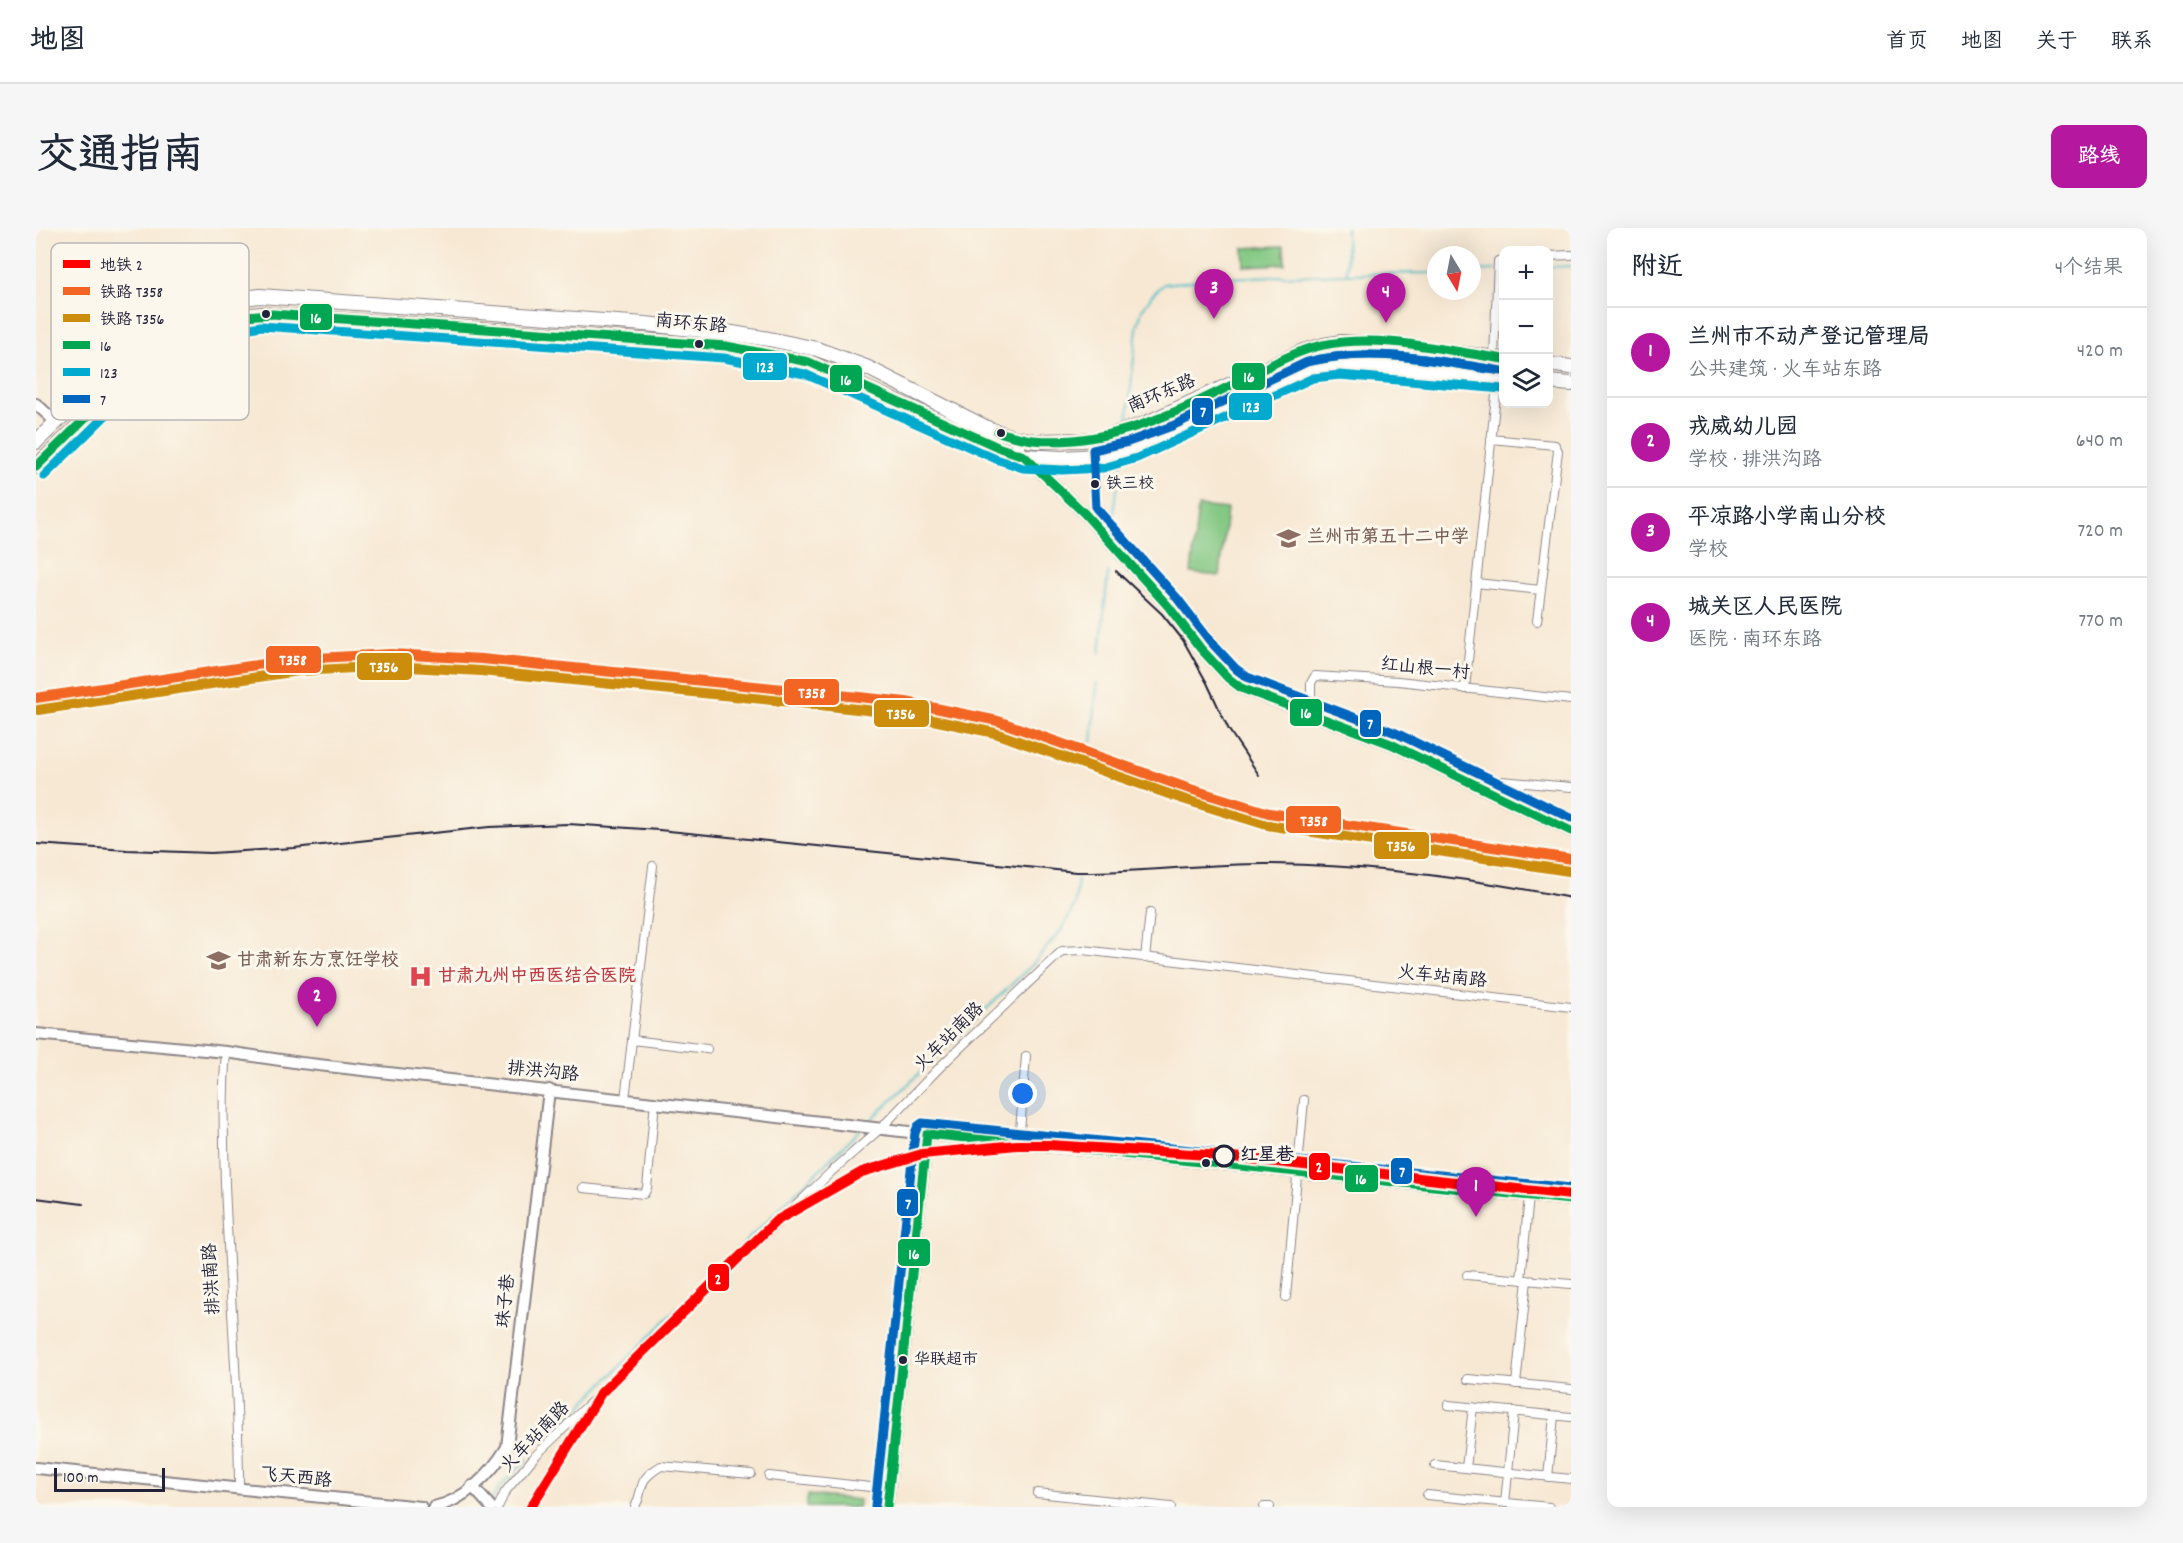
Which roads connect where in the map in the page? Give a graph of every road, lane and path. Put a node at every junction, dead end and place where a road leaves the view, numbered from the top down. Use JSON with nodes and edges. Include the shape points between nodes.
{"nodes":[{"id":1,"x":1571,"y":255,"type":"edge"},
{"id":2,"x":1553,"y":256,"type":"edge"},
{"id":3,"x":1499,"y":261,"type":"edge"},
{"id":4,"x":249,"y":297,"type":"edge"},
{"id":5,"x":249,"y":315,"type":"edge"},
{"id":6,"x":1499,"y":358,"type":"edge"},
{"id":7,"x":1553,"y":365,"type":"edge"},
{"id":8,"x":1571,"y":367,"type":"edge"},
{"id":9,"x":1499,"y":376,"type":"edge"},
{"id":10,"x":1553,"y":382,"type":"edge"},
{"id":11,"x":1571,"y":384,"type":"edge"},
{"id":12,"x":1499,"y":389,"type":"edge"},
{"id":13,"x":36,"y":404,"type":"edge"},
{"id":14,"x":51,"y":418,"type":"edge"},
{"id":15,"x":84,"y":420,"type":"edge"},
{"id":16,"x":56,"y":422,"type":"edge"},
{"id":17,"x":1014,"y":437,"type":"junction"},
{"id":18,"x":1491,"y":439,"type":"junction"},
{"id":19,"x":36,"y":442,"type":"edge"},
{"id":20,"x":1024,"y":456,"type":"junction"},
{"id":21,"x":36,"y":467,"type":"edge"},
{"id":22,"x":1476,"y":583,"type":"junction"},
{"id":23,"x":1541,"y":590,"type":"junction"},
{"id":24,"x":1537,"y":621,"type":"dead end"},
{"id":25,"x":1464,"y":688,"type":"junction"},
{"id":26,"x":1571,"y":700,"type":"edge"},
{"id":27,"x":1311,"y":714,"type":"junction"},
{"id":28,"x":1463,"y":778,"type":"junction"},
{"id":29,"x":1571,"y":787,"type":"edge"},
{"id":30,"x":1571,"y":831,"type":"edge"},
{"id":31,"x":653,"y":866,"type":"dead end"},
{"id":32,"x":1150,"y":913,"type":"dead end"},
{"id":33,"x":1145,"y":958,"type":"junction"},
{"id":34,"x":1571,"y":1007,"type":"edge"},
{"id":35,"x":36,"y":1034,"type":"edge"},
{"id":36,"x":632,"y":1040,"type":"junction"},
{"id":37,"x":707,"y":1049,"type":"dead end"},
{"id":38,"x":226,"y":1052,"type":"junction"},
{"id":39,"x":1026,"y":1056,"type":"dead end"},
{"id":40,"x":549,"y":1090,"type":"junction"},
{"id":41,"x":625,"y":1099,"type":"junction"},
{"id":42,"x":1304,"y":1100,"type":"dead end"},
{"id":43,"x":655,"y":1102,"type":"junction"},
{"id":44,"x":878,"y":1128,"type":"junction"},
{"id":45,"x":927,"y":1134,"type":"junction"},
{"id":46,"x":1019,"y":1143,"type":"junction"},
{"id":47,"x":1297,"y":1172,"type":"junction"},
{"id":48,"x":583,"y":1188,"type":"dead end"},
{"id":49,"x":1529,"y":1196,"type":"junction"},
{"id":50,"x":1571,"y":1200,"type":"edge"},
{"id":51,"x":1467,"y":1275,"type":"dead end"},
{"id":52,"x":1524,"y":1280,"type":"junction"},
{"id":53,"x":1571,"y":1284,"type":"edge"},
{"id":54,"x":1286,"y":1297,"type":"dead end"},
{"id":55,"x":1468,"y":1379,"type":"dead end"},
{"id":56,"x":1516,"y":1384,"type":"junction"},
{"id":57,"x":1571,"y":1389,"type":"edge"},
{"id":58,"x":1448,"y":1405,"type":"dead end"},
{"id":59,"x":1473,"y":1407,"type":"junction"},
{"id":60,"x":1514,"y":1412,"type":"junction"},
{"id":61,"x":1554,"y":1416,"type":"junction"},
{"id":62,"x":1571,"y":1417,"type":"edge"},
{"id":63,"x":1435,"y":1465,"type":"dead end"},
{"id":64,"x":36,"y":1468,"type":"edge"},
{"id":65,"x":1466,"y":1468,"type":"junction"},
{"id":66,"x":1508,"y":1472,"type":"junction"},
{"id":67,"x":751,"y":1474,"type":"dead end"},
{"id":68,"x":769,"y":1476,"type":"dead end"},
{"id":69,"x":1548,"y":1476,"type":"junction"},
{"id":70,"x":1571,"y":1479,"type":"edge"},
{"id":71,"x":472,"y":1486,"type":"junction"},
{"id":72,"x":239,"y":1489,"type":"junction"},
{"id":73,"x":889,"y":1489,"type":"junction"},
{"id":74,"x":1037,"y":1493,"type":"dead end"},
{"id":75,"x":1426,"y":1495,"type":"dead end"},
{"id":76,"x":459,"y":1496,"type":"junction"},
{"id":77,"x":1505,"y":1503,"type":"junction"},
{"id":78,"x":488,"y":1504,"type":"edge"},
{"id":79,"x":421,"y":1507,"type":"edge"},
{"id":80,"x":434,"y":1507,"type":"edge"},
{"id":81,"x":453,"y":1507,"type":"edge"},
{"id":82,"x":498,"y":1507,"type":"edge"},
{"id":83,"x":634,"y":1507,"type":"edge"},
{"id":84,"x":887,"y":1507,"type":"edge"},
{"id":85,"x":1171,"y":1507,"type":"edge"},
{"id":86,"x":1264,"y":1507,"type":"edge"},
{"id":87,"x":1270,"y":1507,"type":"edge"},
{"id":88,"x":1549,"y":1507,"type":"edge"}],
"edges":[{"from":1,"to":2,"type":"street"},
{"from":3,"to":6,"type":"street"},
{"from":4,"to":17,"type":"highway","name":"南环东路","via":[[273,296],[645,324],[769,339],[817,349],[866,367],[969,420]]},
{"from":5,"to":20,"type":"highway","name":"南环东路","via":[[763,351],[808,362]]},
{"from":6,"to":17,"type":"highway","name":"南环东路","via":[[1374,342],[1341,342],[1303,351],[1122,432],[1081,440],[1036,441]]},
{"from":7,"to":8,"type":"highway"},
{"from":9,"to":20,"type":"highway","name":"南环东路","via":[[1365,364],[1318,365],[1290,374],[1132,447],[1100,456]]},
{"from":10,"to":11,"type":"highway"},
{"from":12,"to":18,"type":"street"},
{"from":13,"to":14,"type":"main road"},
{"from":15,"to":21,"type":"highway","name":"南环东路"},
{"from":16,"to":19,"type":"highway","name":"南环东路"},
{"from":17,"to":20,"type":"main road"},
{"from":18,"to":22,"type":"street"},
{"from":18,"to":23,"type":"street","via":[[1555,445],[1558,451]]},
{"from":20,"to":27,"type":"main road","via":[[1084,513],[1228,678],[1257,695]]},
{"from":22,"to":23,"type":"street"},
{"from":22,"to":25,"type":"street"},
{"from":23,"to":24,"type":"street"},
{"from":25,"to":26,"type":"street","name":"红山根一村"},
{"from":25,"to":27,"type":"street","name":"红山根一村","via":[[1315,676],[1311,683]]},
{"from":27,"to":28,"type":"main road","via":[[1391,744]]},
{"from":28,"to":29,"type":"street"},
{"from":28,"to":30,"type":"main road"},
{"from":31,"to":36,"type":"street"},
{"from":32,"to":33,"type":"street"},
{"from":33,"to":34,"type":"street","name":"火车站南路"},
{"from":33,"to":44,"type":"street","name":"火车站南路","via":[[1062,951]]},
{"from":35,"to":38,"type":"main road"},
{"from":36,"to":37,"type":"street"},
{"from":36,"to":41,"type":"street"},
{"from":38,"to":40,"type":"main road","name":"排洪沟路"},
{"from":38,"to":72,"type":"street","name":"排洪南路","via":[[224,1144]]},
{"from":39,"to":46,"type":"street"},
{"from":40,"to":41,"type":"main road","name":"排洪沟路"},
{"from":40,"to":71,"type":"main road","name":"珠子巷","via":[[507,1447]]},
{"from":41,"to":43,"type":"main road","name":"排洪沟路"},
{"from":42,"to":47,"type":"street"},
{"from":43,"to":44,"type":"main road","name":"排洪沟路"},
{"from":43,"to":48,"type":"street","via":[[644,1194]]},
{"from":44,"to":45,"type":"main road","name":"排洪沟路"},
{"from":44,"to":82,"type":"street","name":"火车站南路","via":[[535,1456],[505,1492]]},
{"from":45,"to":46,"type":"main road","name":"排洪沟路"},
{"from":45,"to":73,"type":"main road"},
{"from":46,"to":47,"type":"main road","name":"排洪沟路"},
{"from":47,"to":49,"type":"main road","name":"排洪沟路"},
{"from":47,"to":54,"type":"street"},
{"from":49,"to":50,"type":"main road","name":"排洪沟路"},
{"from":49,"to":52,"type":"street"},
{"from":51,"to":52,"type":"street"},
{"from":52,"to":53,"type":"street"},
{"from":52,"to":56,"type":"street"},
{"from":55,"to":56,"type":"street"},
{"from":56,"to":57,"type":"street"},
{"from":58,"to":59,"type":"street"},
{"from":59,"to":60,"type":"street"},
{"from":59,"to":65,"type":"street"},
{"from":60,"to":61,"type":"street"},
{"from":60,"to":66,"type":"street"},
{"from":61,"to":62,"type":"street"},
{"from":61,"to":69,"type":"street"},
{"from":63,"to":65,"type":"street"},
{"from":64,"to":72,"type":"main road"},
{"from":65,"to":66,"type":"street"},
{"from":66,"to":69,"type":"street"},
{"from":66,"to":77,"type":"street"},
{"from":67,"to":83,"type":"street","via":[[661,1466],[642,1482]]},
{"from":68,"to":73,"type":"street"},
{"from":69,"to":70,"type":"street"},
{"from":71,"to":76,"type":"main road","name":"珠子巷"},
{"from":71,"to":78,"type":"main road"},
{"from":72,"to":79,"type":"main road","name":"飞天西路"},
{"from":73,"to":84,"type":"main road"},
{"from":74,"to":85,"type":"street"},
{"from":75,"to":77,"type":"street"},
{"from":76,"to":80,"type":"main road"},
{"from":76,"to":81,"type":"main road"},
{"from":77,"to":88,"type":"street"},
{"from":86,"to":87,"type":"street"}]}
